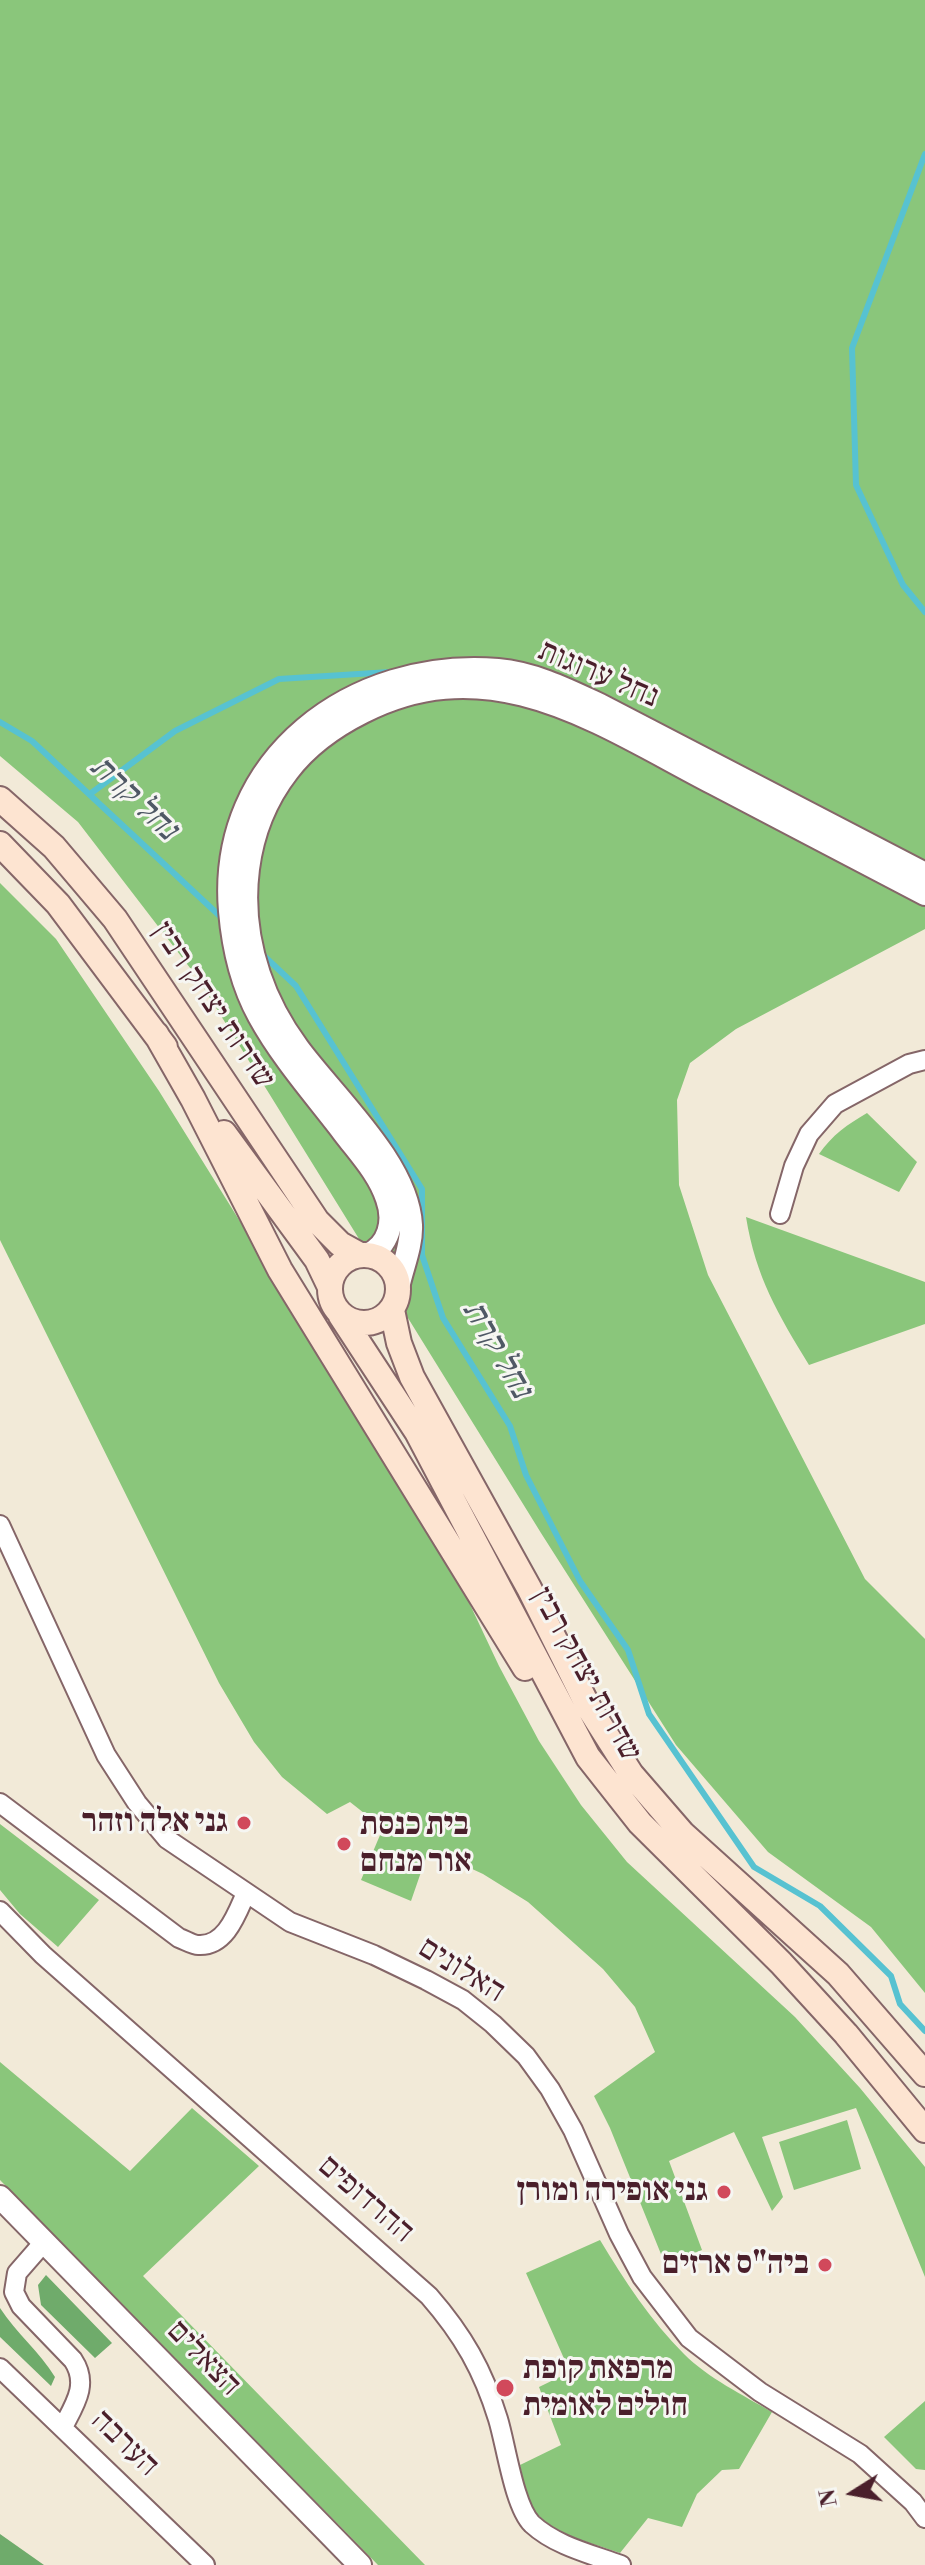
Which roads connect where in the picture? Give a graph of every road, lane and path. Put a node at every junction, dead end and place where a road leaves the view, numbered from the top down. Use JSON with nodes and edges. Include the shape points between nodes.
{"nodes":[{"id":1,"x":0,"y":799,"type":"edge"},
{"id":2,"x":0,"y":844,"type":"edge"},
{"id":3,"x":925,"y":874,"type":"edge"},
{"id":4,"x":925,"y":894,"type":"edge"},
{"id":5,"x":156,"y":1034,"type":"junction"},
{"id":6,"x":925,"y":1060,"type":"edge"},
{"id":7,"x":780,"y":1214,"type":"dead end"},
{"id":8,"x":363,"y":1255,"type":"junction"},
{"id":9,"x":329,"y":1285,"type":"junction"},
{"id":10,"x":395,"y":1299,"type":"junction"},
{"id":11,"x":341,"y":1316,"type":"junction"},
{"id":12,"x":0,"y":1525,"type":"edge"},
{"id":13,"x":588,"y":1757,"type":"junction"},
{"id":14,"x":0,"y":1803,"type":"edge"},
{"id":15,"x":246,"y":1893,"type":"junction"},
{"id":16,"x":0,"y":1911,"type":"edge"},
{"id":17,"x":925,"y":2074,"type":"edge"},
{"id":18,"x":925,"y":2130,"type":"edge"},
{"id":19,"x":0,"y":2197,"type":"edge"},
{"id":20,"x":44,"y":2242,"type":"junction"},
{"id":21,"x":0,"y":2368,"type":"edge"},
{"id":22,"x":63,"y":2427,"type":"junction"},
{"id":23,"x":925,"y":2518,"type":"edge"},
{"id":24,"x":205,"y":2565,"type":"edge"},
{"id":25,"x":360,"y":2565,"type":"edge"},
{"id":26,"x":621,"y":2565,"type":"edge"}],
"edges":[{"from":1,"to":8,"type":"main road","name":"שדרות יצחק רבין","via":[[54,847],[115,919],[317,1221],[340,1244]]},
{"from":2,"to":5,"type":"main road","name":"שדרות יצחק רבין","via":[[58,904]]},
{"from":3,"to":8,"type":"street","name":"נחל ערוגות","via":[[600,705],[523,675],[439,671],[377,687],[318,717],[278,755],[252,792],[231,861],[230,912],[239,963],[257,1013],[385,1193],[387,1235],[378,1250]]},
{"from":4,"to":10,"type":"street","name":"נחל ערוגות","via":[[586,717],[525,694],[461,687],[421,692],[376,705],[320,739],[283,778],[259,823],[245,893],[249,937],[276,1014],[400,1182],[411,1226]]},
{"from":5,"to":9,"type":"main road","name":"שדרות יצחק רבין","via":[[317,1260]]},
{"from":5,"to":13,"type":"main road","via":[[280,1270],[480,1597]]},
{"from":6,"to":7,"type":"street","via":[[835,1104],[809,1134]]},
{"from":8,"to":9,"type":"main road","via":[[339,1265]]},
{"from":8,"to":10,"type":"main road","via":[[391,1267]]},
{"from":9,"to":11,"type":"main road"},
{"from":10,"to":11,"type":"main road","via":[[384,1318],[363,1324]]},
{"from":10,"to":17,"type":"main road","name":"שדרות יצחק רבין","via":[[399,1343],[412,1377],[589,1708],[631,1774],[683,1834],[838,1974]]},
{"from":11,"to":13,"type":"main road","name":"שדרות יצחק רבין","via":[[417,1432]]},
{"from":12,"to":15,"type":"street","name":"האלונים","via":[[106,1755],[137,1803],[167,1839]]},
{"from":13,"to":18,"type":"main road","name":"שדרות יצחק רבין","via":[[640,1823],[855,2044]]},
{"from":14,"to":15,"type":"street","via":[[179,1938],[199,1945],[214,1941],[227,1932]]},
{"from":15,"to":23,"type":"street","name":"האלונים","via":[[290,1922],[439,1987],[493,2024],[550,2089],[642,2277],[689,2338],[760,2392],[860,2454]]},
{"from":16,"to":26,"type":"street","name":"ההרדופים","via":[[43,1955],[429,2296],[477,2361],[520,2505],[530,2522],[554,2540]]},
{"from":19,"to":20,"type":"street","name":"הצאלים"},
{"from":20,"to":22,"type":"street","via":[[17,2273],[14,2292],[80,2371],[79,2394]]},
{"from":20,"to":25,"type":"street","name":"הצאלים"},
{"from":21,"to":22,"type":"street","name":"הערבה"},
{"from":22,"to":24,"type":"street","name":"הערבה"}]}
